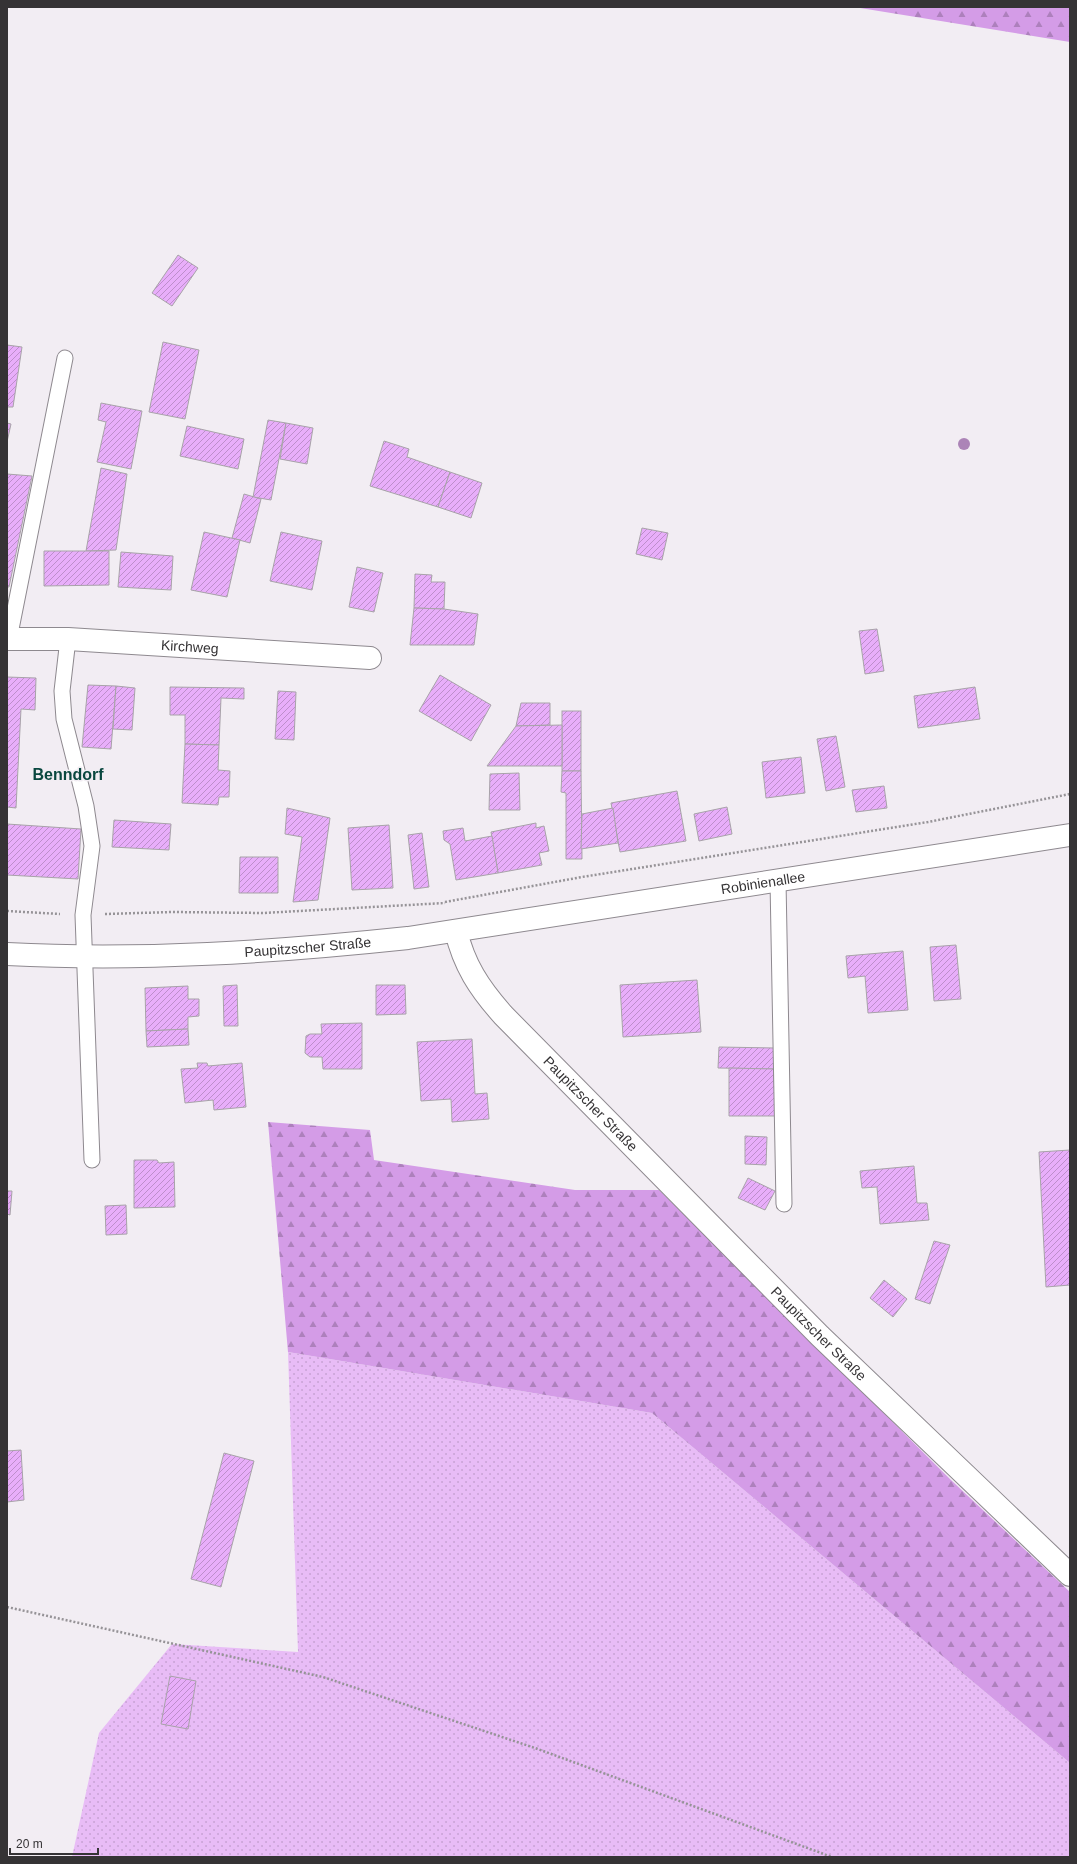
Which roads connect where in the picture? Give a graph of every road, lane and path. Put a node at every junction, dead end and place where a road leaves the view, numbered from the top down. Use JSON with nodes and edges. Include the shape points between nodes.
{"nodes":[{"id":1,"x":66,"y":358,"type":"dead end"},
{"id":2,"x":8,"y":639,"type":"edge"},
{"id":3,"x":68,"y":640,"type":"junction"},
{"id":4,"x":370,"y":658,"type":"dead end"},
{"id":5,"x":1070,"y":794,"type":"edge"},
{"id":6,"x":1070,"y":835,"type":"edge"},
{"id":7,"x":778,"y":881,"type":"junction"},
{"id":8,"x":445,"y":902,"type":"junction"},
{"id":9,"x":7,"y":910,"type":"edge"},
{"id":10,"x":83,"y":915,"type":"junction"},
{"id":11,"x":456,"y":930,"type":"junction"},
{"id":12,"x":7,"y":954,"type":"edge"},
{"id":13,"x":83,"y":958,"type":"junction"},
{"id":14,"x":92,"y":1160,"type":"dead end"},
{"id":15,"x":784,"y":1204,"type":"dead end"},
{"id":16,"x":1070,"y":1575,"type":"edge"},
{"id":17,"x":7,"y":1607,"type":"edge"},
{"id":18,"x":832,"y":1857,"type":"edge"}],
"edges":[{"from":1,"to":2,"type":"lane","name":"Kirchweg"},
{"from":2,"to":3,"type":"street","name":"Kirchweg"},
{"from":3,"to":4,"type":"street","name":"Kirchweg"},
{"from":3,"to":10,"type":"lane","via":[[62,691],[64,719],[86,806],[92,846]]},
{"from":5,"to":8,"type":"path","via":[[928,822],[582,877]]},
{"from":6,"to":7,"type":"street","name":"Robinienallee"},
{"from":7,"to":11,"type":"street","name":"Robinienallee"},
{"from":7,"to":15,"type":"lane"},
{"from":8,"to":10,"type":"path","via":[[263,913],[172,912]]},
{"from":8,"to":11,"type":"path"},
{"from":9,"to":10,"type":"path"},
{"from":10,"to":13,"type":"lane"},
{"from":11,"to":13,"type":"street","name":"Paupitzscher Straße","via":[[408,938],[309,948],[212,955]]},
{"from":11,"to":16,"type":"street","name":"Paupitzscher Straße","via":[[470,970],[484,994],[523,1035],[820,1336]]},
{"from":12,"to":13,"type":"street","name":"Paupitzscher Straße"},
{"from":13,"to":14,"type":"lane"},
{"from":17,"to":18,"type":"path","via":[[323,1677],[535,1748]]}]}
